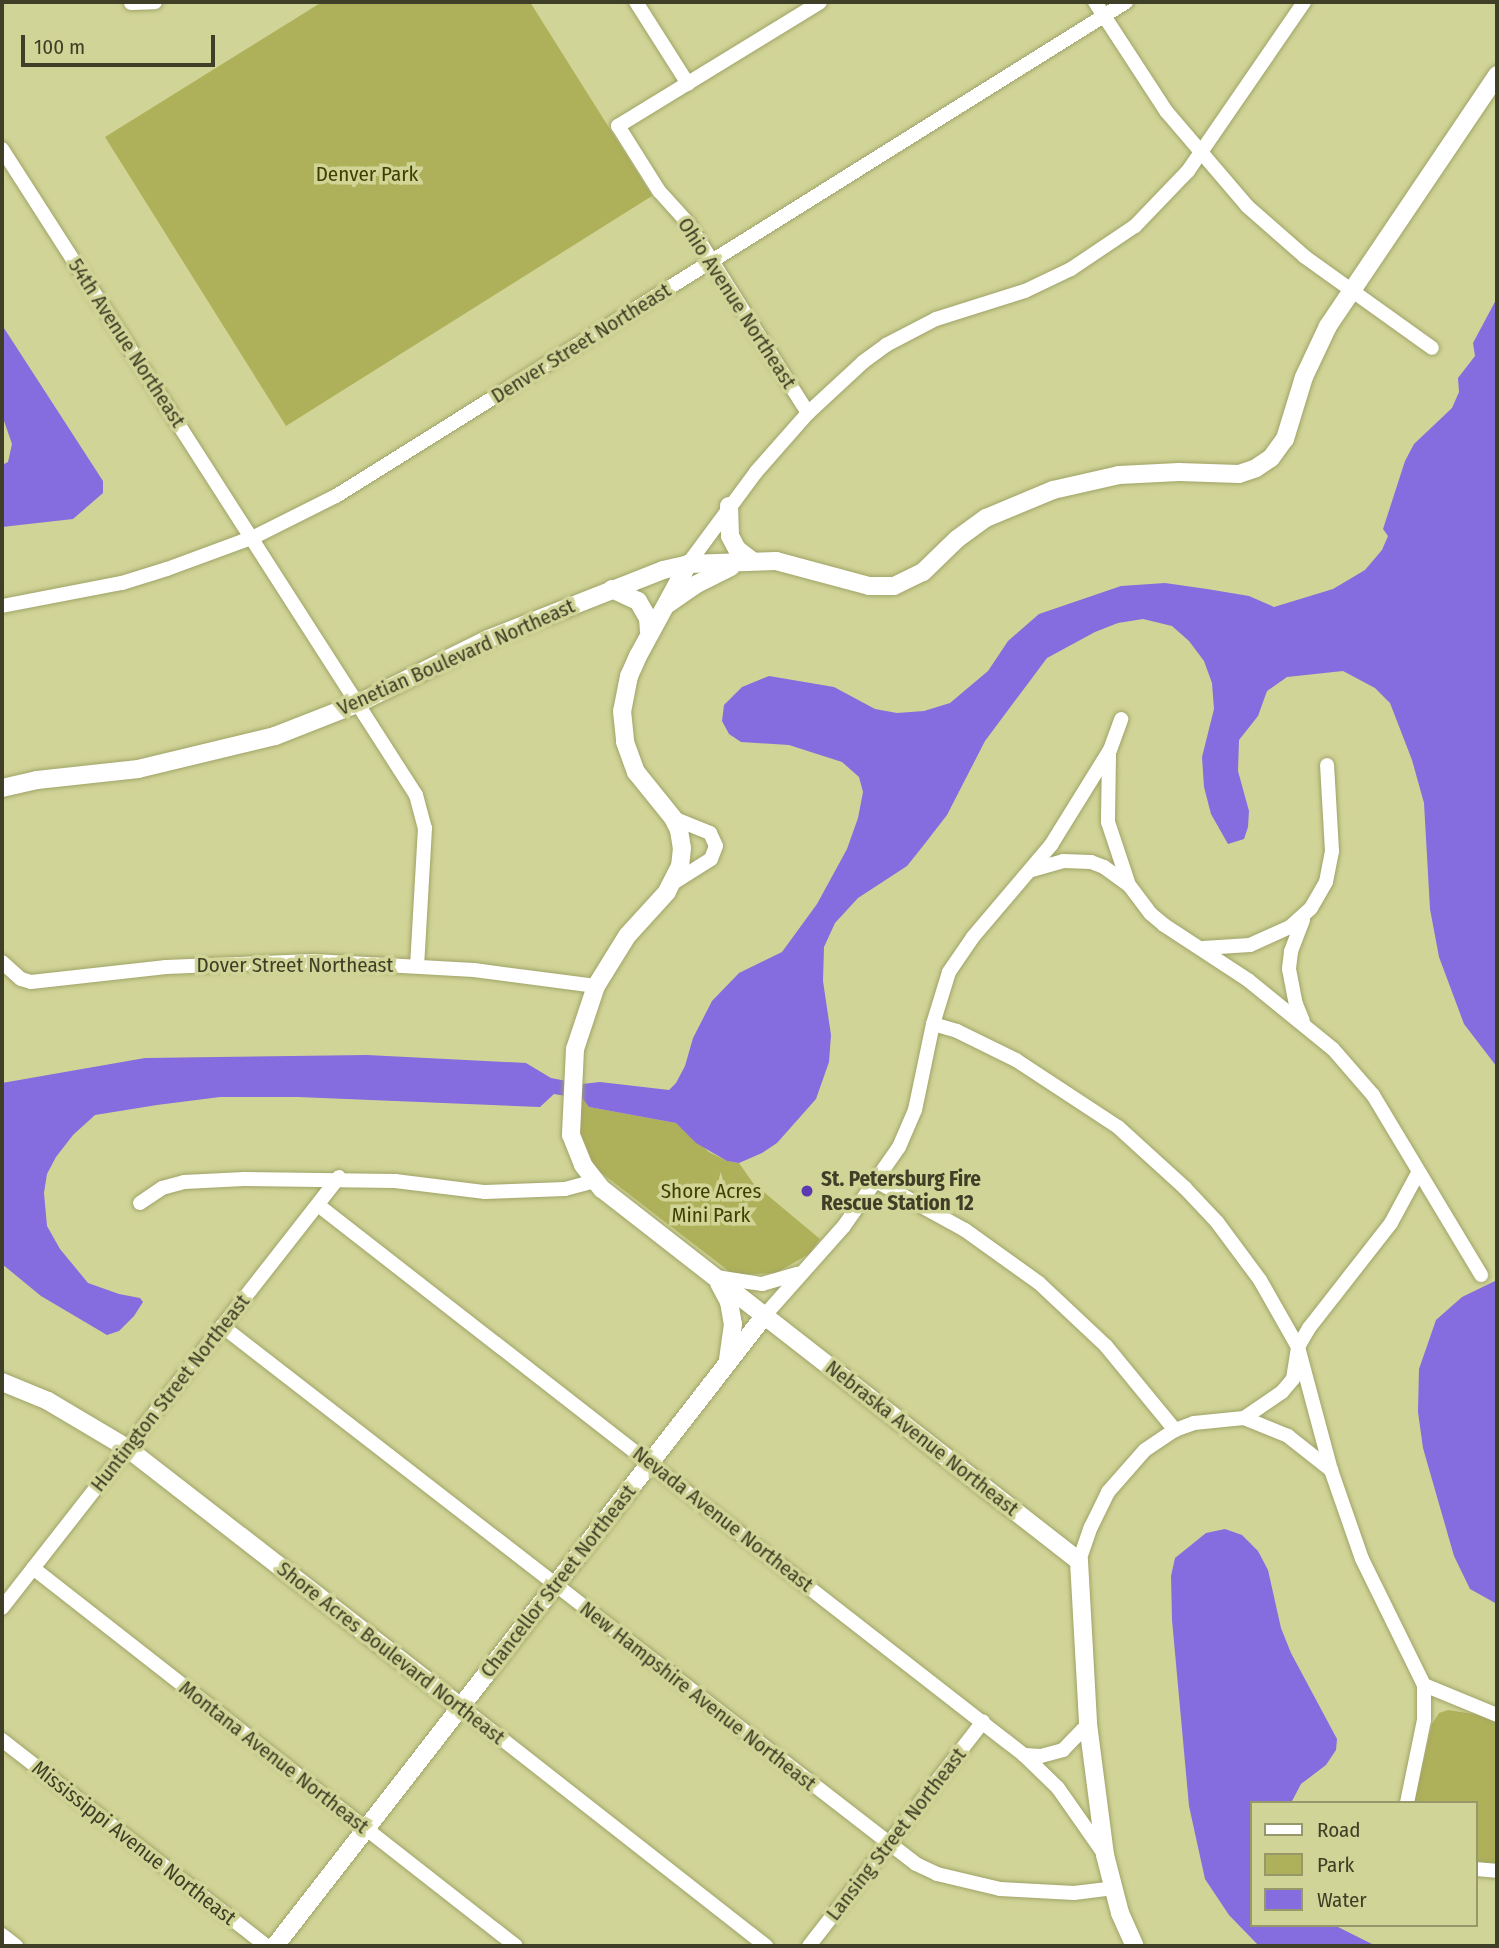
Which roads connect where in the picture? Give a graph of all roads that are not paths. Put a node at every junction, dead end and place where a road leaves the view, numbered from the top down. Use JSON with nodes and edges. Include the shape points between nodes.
{"nodes":[{"id":1,"x":155,"y":2,"type":"edge"},
{"id":2,"x":636,"y":2,"type":"edge"},
{"id":3,"x":820,"y":2,"type":"edge"},
{"id":4,"x":1096,"y":2,"type":"edge"},
{"id":5,"x":1126,"y":2,"type":"edge"},
{"id":6,"x":1304,"y":2,"type":"edge"},
{"id":7,"x":131,"y":3,"type":"edge"},
{"id":8,"x":1104,"y":16,"type":"junction"},
{"id":9,"x":1497,"y":75,"type":"edge"},
{"id":10,"x":688,"y":84,"type":"junction"},
{"id":11,"x":2,"y":149,"type":"edge"},
{"id":12,"x":1200,"y":154,"type":"junction"},
{"id":13,"x":712,"y":261,"type":"junction"},
{"id":14,"x":1350,"y":292,"type":"junction"},
{"id":15,"x":1432,"y":348,"type":"dead end"},
{"id":16,"x":808,"y":413,"type":"junction"},
{"id":17,"x":729,"y":506,"type":"junction"},
{"id":18,"x":254,"y":537,"type":"junction"},
{"id":19,"x":751,"y":560,"type":"junction"},
{"id":20,"x":688,"y":564,"type":"junction"},
{"id":21,"x":612,"y":589,"type":"junction"},
{"id":22,"x":2,"y":606,"type":"edge"},
{"id":23,"x":663,"y":608,"type":"junction"},
{"id":24,"x":649,"y":631,"type":"junction"},
{"id":25,"x":359,"y":704,"type":"junction"},
{"id":26,"x":1121,"y":719,"type":"dead end"},
{"id":27,"x":1110,"y":750,"type":"junction"},
{"id":28,"x":1328,"y":765,"type":"dead end"},
{"id":29,"x":2,"y":788,"type":"edge"},
{"id":30,"x":673,"y":818,"type":"junction"},
{"id":31,"x":1031,"y":871,"type":"junction"},
{"id":32,"x":673,"y":883,"type":"junction"},
{"id":33,"x":1129,"y":885,"type":"junction"},
{"id":34,"x":1305,"y":916,"type":"junction"},
{"id":35,"x":1203,"y":948,"type":"junction"},
{"id":36,"x":2,"y":961,"type":"edge"},
{"id":37,"x":417,"y":965,"type":"junction"},
{"id":38,"x":596,"y":986,"type":"junction"},
{"id":39,"x":933,"y":1024,"type":"junction"},
{"id":40,"x":1306,"y":1026,"type":"junction"},
{"id":41,"x":1418,"y":1173,"type":"junction"},
{"id":42,"x":339,"y":1178,"type":"junction"},
{"id":43,"x":595,"y":1181,"type":"junction"},
{"id":44,"x":877,"y":1182,"type":"junction"},
{"id":45,"x":140,"y":1203,"type":"dead end"},
{"id":46,"x":318,"y":1205,"type":"junction"},
{"id":47,"x":802,"y":1272,"type":"junction"},
{"id":48,"x":1481,"y":1275,"type":"dead end"},
{"id":49,"x":716,"y":1277,"type":"junction"},
{"id":50,"x":765,"y":1315,"type":"junction"},
{"id":51,"x":222,"y":1326,"type":"junction"},
{"id":52,"x":1298,"y":1348,"type":"junction"},
{"id":53,"x":726,"y":1366,"type":"junction"},
{"id":54,"x":2,"y":1382,"type":"edge"},
{"id":55,"x":1244,"y":1418,"type":"junction"},
{"id":56,"x":1175,"y":1430,"type":"junction"},
{"id":57,"x":127,"y":1448,"type":"junction"},
{"id":58,"x":650,"y":1463,"type":"junction"},
{"id":59,"x":1331,"y":1470,"type":"junction"},
{"id":60,"x":1079,"y":1561,"type":"junction"},
{"id":61,"x":33,"y":1568,"type":"junction"},
{"id":62,"x":556,"y":1584,"type":"junction"},
{"id":63,"x":2,"y":1608,"type":"edge"},
{"id":64,"x":1424,"y":1685,"type":"junction"},
{"id":65,"x":460,"y":1706,"type":"junction"},
{"id":66,"x":1497,"y":1715,"type":"edge"},
{"id":67,"x":983,"y":1721,"type":"junction"},
{"id":68,"x":1088,"y":1724,"type":"junction"},
{"id":69,"x":2,"y":1740,"type":"edge"},
{"id":70,"x":1024,"y":1755,"type":"junction"},
{"id":71,"x":1407,"y":1801,"type":"edge"},
{"id":72,"x":366,"y":1829,"type":"junction"},
{"id":73,"x":888,"y":1844,"type":"junction"},
{"id":74,"x":1105,"y":1856,"type":"junction"},
{"id":75,"x":1478,"y":1869,"type":"edge"},
{"id":76,"x":1497,"y":1871,"type":"edge"},
{"id":77,"x":1112,"y":1888,"type":"junction"},
{"id":78,"x":2,"y":1935,"type":"edge"},
{"id":79,"x":16,"y":1946,"type":"edge"},
{"id":80,"x":267,"y":1946,"type":"edge"},
{"id":81,"x":275,"y":1946,"type":"edge"},
{"id":82,"x":516,"y":1946,"type":"edge"},
{"id":83,"x":766,"y":1946,"type":"edge"},
{"id":84,"x":809,"y":1946,"type":"edge"},
{"id":85,"x":1135,"y":1946,"type":"edge"}],
"edges":[{"from":1,"to":7,"type":"street"},
{"from":2,"to":10,"type":"street"},
{"from":3,"to":10,"type":"street"},
{"from":4,"to":8,"type":"street"},
{"from":5,"to":8,"type":"street","name":"Denver Street Northeast"},
{"from":6,"to":12,"type":"street"},
{"from":8,"to":12,"type":"street"},
{"from":8,"to":13,"type":"street","name":"Denver Street Northeast"},
{"from":9,"to":14,"type":"street","name":"Venetian Boulevard Northeast"},
{"from":10,"to":13,"type":"street","name":"Ohio Avenue Northeast","via":[[618,126]]},
{"from":11,"to":18,"type":"street","name":"54th Avenue Northeast"},
{"from":12,"to":14,"type":"street","via":[[1247,206]]},
{"from":12,"to":16,"type":"street","via":[[1135,226],[1091,258],[1025,291],[957,311],[911,331],[863,362]]},
{"from":13,"to":16,"type":"street","name":"Ohio Avenue Northeast"},
{"from":13,"to":18,"type":"street","name":"Denver Street Northeast","via":[[336,496]]},
{"from":14,"to":15,"type":"street"},
{"from":14,"to":19,"type":"street","name":"Venetian Boulevard Northeast","via":[[1309,365],[1284,439],[1271,458],[1256,468],[1239,474],[1119,475],[1053,490],[986,518],[923,572],[894,586],[869,586],[797,565]]},
{"from":16,"to":17,"type":"street"},
{"from":17,"to":19,"type":"street","via":[[730,536]]},
{"from":17,"to":20,"type":"street"},
{"from":18,"to":22,"type":"street","name":"Denver Street Northeast","via":[[122,583]]},
{"from":18,"to":25,"type":"street","name":"54th Avenue Northeast"},
{"from":19,"to":20,"type":"street","name":"Venetian Boulevard Northeast"},
{"from":19,"to":23,"type":"street","via":[[712,575]]},
{"from":20,"to":21,"type":"street","name":"Venetian Boulevard Northeast"},
{"from":20,"to":23,"type":"street"},
{"from":21,"to":24,"type":"street","via":[[638,601],[648,618]]},
{"from":21,"to":25,"type":"street","name":"Venetian Boulevard Northeast","via":[[488,639]]},
{"from":23,"to":24,"type":"street"},
{"from":24,"to":30,"type":"street","via":[[623,696],[623,724],[636,772]]},
{"from":25,"to":29,"type":"street","name":"Venetian Boulevard Northeast","via":[[275,736],[194,757]]},
{"from":25,"to":37,"type":"street","name":"54th Avenue Northeast","via":[[408,780],[424,816]]},
{"from":26,"to":27,"type":"street"},
{"from":27,"to":31,"type":"street"},
{"from":27,"to":33,"type":"street","via":[[1108,822]]},
{"from":28,"to":34,"type":"street","via":[[1332,851],[1326,882]]},
{"from":30,"to":32,"type":"street","via":[[682,848]]},
{"from":30,"to":32,"type":"street","via":[[705,830],[716,846],[711,859]]},
{"from":31,"to":33,"type":"street","via":[[1063,861],[1091,862]]},
{"from":31,"to":39,"type":"street","via":[[949,972]]},
{"from":32,"to":38,"type":"street","via":[[626,936]]},
{"from":33,"to":35,"type":"street","via":[[1157,920]]},
{"from":34,"to":35,"type":"street","via":[[1250,944]]},
{"from":34,"to":40,"type":"street","via":[[1289,969]]},
{"from":35,"to":40,"type":"street"},
{"from":36,"to":37,"type":"street","name":"Dover Street Northeast","via":[[31,982],[242,962]]},
{"from":37,"to":38,"type":"street","name":"Dover Street Northeast"},
{"from":38,"to":43,"type":"street","via":[[581,1024],[570,1098],[571,1135]]},
{"from":39,"to":44,"type":"street","via":[[915,1111]]},
{"from":39,"to":52,"type":"street","via":[[985,1044],[1050,1080],[1151,1156],[1217,1222],[1260,1280]]},
{"from":40,"to":41,"type":"street","via":[[1373,1095]]},
{"from":41,"to":48,"type":"street"},
{"from":41,"to":52,"type":"street","via":[[1391,1223],[1317,1316]]},
{"from":42,"to":43,"type":"street","via":[[485,1192],[565,1189]]},
{"from":42,"to":45,"type":"street","via":[[184,1182],[162,1188]]},
{"from":42,"to":46,"type":"street","name":"Huntington Street Northeast"},
{"from":43,"to":49,"type":"street","name":"Nebraska Avenue Northeast"},
{"from":44,"to":47,"type":"street"},
{"from":44,"to":56,"type":"street","via":[[965,1230],[1038,1283],[1105,1346]]},
{"from":46,"to":51,"type":"street","name":"Huntington Street Northeast"},
{"from":46,"to":58,"type":"street","name":"Nevada Avenue Northeast"},
{"from":47,"to":49,"type":"street","via":[[762,1284]]},
{"from":47,"to":50,"type":"street"},
{"from":49,"to":50,"type":"street","name":"Nebraska Avenue Northeast"},
{"from":49,"to":53,"type":"street","via":[[729,1302],[733,1324]]},
{"from":50,"to":53,"type":"street","name":"Chancellor Street Northeast"},
{"from":50,"to":60,"type":"street","name":"Nebraska Avenue Northeast"},
{"from":51,"to":57,"type":"street","name":"Huntington Street Northeast"},
{"from":51,"to":62,"type":"street","name":"New Hampshire Avenue Northeast"},
{"from":52,"to":55,"type":"street","via":[[1293,1379]]},
{"from":52,"to":59,"type":"street"},
{"from":53,"to":58,"type":"street","name":"Chancellor Street Northeast"},
{"from":54,"to":57,"type":"street","name":"Shore Acres Boulevard Northeast","via":[[48,1401]]},
{"from":55,"to":56,"type":"street","via":[[1194,1423]]},
{"from":55,"to":59,"type":"street","via":[[1288,1436]]},
{"from":56,"to":60,"type":"street","via":[[1121,1474],[1099,1508]]},
{"from":57,"to":61,"type":"street","name":"Huntington Street Northeast"},
{"from":57,"to":65,"type":"street","name":"Shore Acres Boulevard Northeast"},
{"from":58,"to":62,"type":"street","name":"Chancellor Street Northeast"},
{"from":58,"to":67,"type":"street","name":"Nevada Avenue Northeast"},
{"from":59,"to":64,"type":"street","via":[[1371,1579]]},
{"from":60,"to":68,"type":"street"},
{"from":61,"to":63,"type":"street","name":"Huntington Street Northeast"},
{"from":61,"to":72,"type":"street","name":"Montana Avenue Northeast"},
{"from":62,"to":65,"type":"street","name":"Chancellor Street Northeast"},
{"from":62,"to":73,"type":"street","name":"New Hampshire Avenue Northeast"},
{"from":64,"to":66,"type":"street"},
{"from":64,"to":71,"type":"street","via":[[1421,1744]]},
{"from":65,"to":72,"type":"street","name":"Chancellor Street Northeast"},
{"from":65,"to":83,"type":"street","name":"Shore Acres Boulevard Northeast"},
{"from":67,"to":70,"type":"street","name":"Nevada Avenue Northeast"},
{"from":67,"to":73,"type":"street","name":"Lansing Street Northeast"},
{"from":68,"to":70,"type":"street","via":[[1063,1750]]},
{"from":68,"to":74,"type":"street"},
{"from":69,"to":80,"type":"street","name":"Mississippi Avenue Northeast"},
{"from":70,"to":74,"type":"street","name":"Nevada Avenue Northeast","via":[[1058,1788]]},
{"from":72,"to":81,"type":"street","name":"Chancellor Street Northeast"},
{"from":72,"to":82,"type":"street","name":"Montana Avenue Northeast"},
{"from":73,"to":77,"type":"street","name":"New Hampshire Avenue Northeast","via":[[937,1874],[1000,1889],[1074,1894]]},
{"from":73,"to":84,"type":"street","name":"Lansing Street Northeast"},
{"from":74,"to":77,"type":"street"},
{"from":75,"to":76,"type":"street"},
{"from":77,"to":85,"type":"street"},
{"from":78,"to":79,"type":"street"}]}
